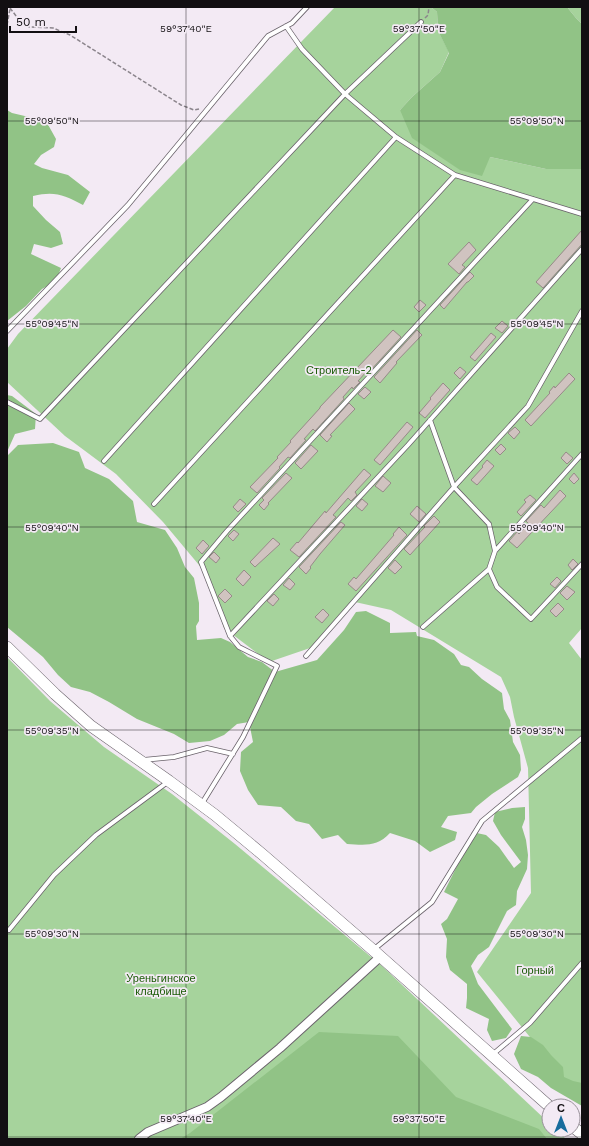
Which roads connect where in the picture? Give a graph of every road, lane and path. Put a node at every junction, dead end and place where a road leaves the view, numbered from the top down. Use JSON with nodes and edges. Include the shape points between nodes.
{"nodes":[{"id":1,"x":307,"y":7,"type":"edge"},
{"id":2,"x":429,"y":7,"type":"edge"},
{"id":3,"x":10,"y":8,"type":"edge"},
{"id":4,"x":421,"y":22,"type":"joint"},
{"id":5,"x":7,"y":25,"type":"edge"},
{"id":6,"x":286,"y":26,"type":"junction"},
{"id":7,"x":345,"y":94,"type":"junction"},
{"id":8,"x":210,"y":106,"type":"junction"},
{"id":9,"x":396,"y":137,"type":"junction"},
{"id":10,"x":455,"y":175,"type":"junction"},
{"id":11,"x":533,"y":198,"type":"junction"},
{"id":12,"x":582,"y":214,"type":"edge"},
{"id":13,"x":582,"y":249,"type":"edge"},
{"id":14,"x":582,"y":311,"type":"edge"},
{"id":15,"x":7,"y":331,"type":"edge"},
{"id":16,"x":7,"y":402,"type":"edge"},
{"id":17,"x":430,"y":420,"type":"junction"},
{"id":18,"x":582,"y":454,"type":"edge"},
{"id":19,"x":104,"y":460,"type":"dead end"},
{"id":20,"x":454,"y":487,"type":"junction"},
{"id":21,"x":154,"y":504,"type":"dead end"},
{"id":22,"x":495,"y":551,"type":"junction"},
{"id":23,"x":582,"y":564,"type":"edge"},
{"id":24,"x":488,"y":569,"type":"junction"},
{"id":25,"x":423,"y":627,"type":"dead end"},
{"id":26,"x":230,"y":636,"type":"junction"},
{"id":27,"x":7,"y":647,"type":"edge"},
{"id":28,"x":306,"y":656,"type":"dead end"},
{"id":29,"x":582,"y":738,"type":"edge"},
{"id":30,"x":233,"y":754,"type":"junction"},
{"id":31,"x":141,"y":760,"type":"junction"},
{"id":32,"x":169,"y":781,"type":"junction"},
{"id":33,"x":201,"y":805,"type":"junction"},
{"id":34,"x":9,"y":930,"type":"dead end"},
{"id":35,"x":377,"y":953,"type":"junction"},
{"id":36,"x":582,"y":963,"type":"edge"},
{"id":37,"x":492,"y":1055,"type":"junction"},
{"id":38,"x":541,"y":1099,"type":"edge"},
{"id":39,"x":139,"y":1139,"type":"edge"}],
"edges":[{"from":1,"to":6,"type":"lane"},
{"from":2,"to":4,"type":"path","via":[[428,15]]},
{"from":3,"to":5,"type":"path"},
{"from":3,"to":8,"type":"path","via":[[28,27],[53,28],[70,35],[181,105],[194,110]]},
{"from":4,"to":7,"type":"lane"},
{"from":6,"to":7,"type":"lane","via":[[302,49]]},
{"from":6,"to":8,"type":"lane","via":[[268,36]]},
{"from":7,"to":9,"type":"lane"},
{"from":7,"to":16,"type":"lane","via":[[40,419]]},
{"from":8,"to":15,"type":"lane","via":[[128,205]]},
{"from":9,"to":10,"type":"lane"},
{"from":9,"to":19,"type":"lane"},
{"from":10,"to":11,"type":"lane"},
{"from":10,"to":21,"type":"lane"},
{"from":11,"to":12,"type":"lane"},
{"from":11,"to":26,"type":"lane","via":[[201,562]]},
{"from":13,"to":17,"type":"lane"},
{"from":14,"to":20,"type":"lane","via":[[528,406]]},
{"from":17,"to":20,"type":"lane"},
{"from":17,"to":26,"type":"lane"},
{"from":18,"to":22,"type":"lane"},
{"from":20,"to":22,"type":"lane","via":[[489,524]]},
{"from":20,"to":28,"type":"lane"},
{"from":22,"to":24,"type":"lane"},
{"from":23,"to":24,"type":"lane","via":[[531,619],[497,587]]},
{"from":24,"to":25,"type":"lane"},
{"from":26,"to":30,"type":"lane","via":[[239,648],[277,666]]},
{"from":27,"to":31,"type":"main road","via":[[86,721]]},
{"from":29,"to":35,"type":"lane","via":[[482,821],[432,902]]},
{"from":30,"to":31,"type":"lane","via":[[206,748],[174,757]]},
{"from":30,"to":33,"type":"lane"},
{"from":31,"to":32,"type":"main road"},
{"from":32,"to":33,"type":"main road"},
{"from":32,"to":34,"type":"lane","via":[[96,835],[54,875]]},
{"from":33,"to":35,"type":"main road"},
{"from":35,"to":37,"type":"main road"},
{"from":35,"to":39,"type":"street","via":[[280,1048],[221,1097],[207,1107],[148,1132]]},
{"from":36,"to":37,"type":"lane","via":[[530,1023]]},
{"from":37,"to":38,"type":"main road"}]}
